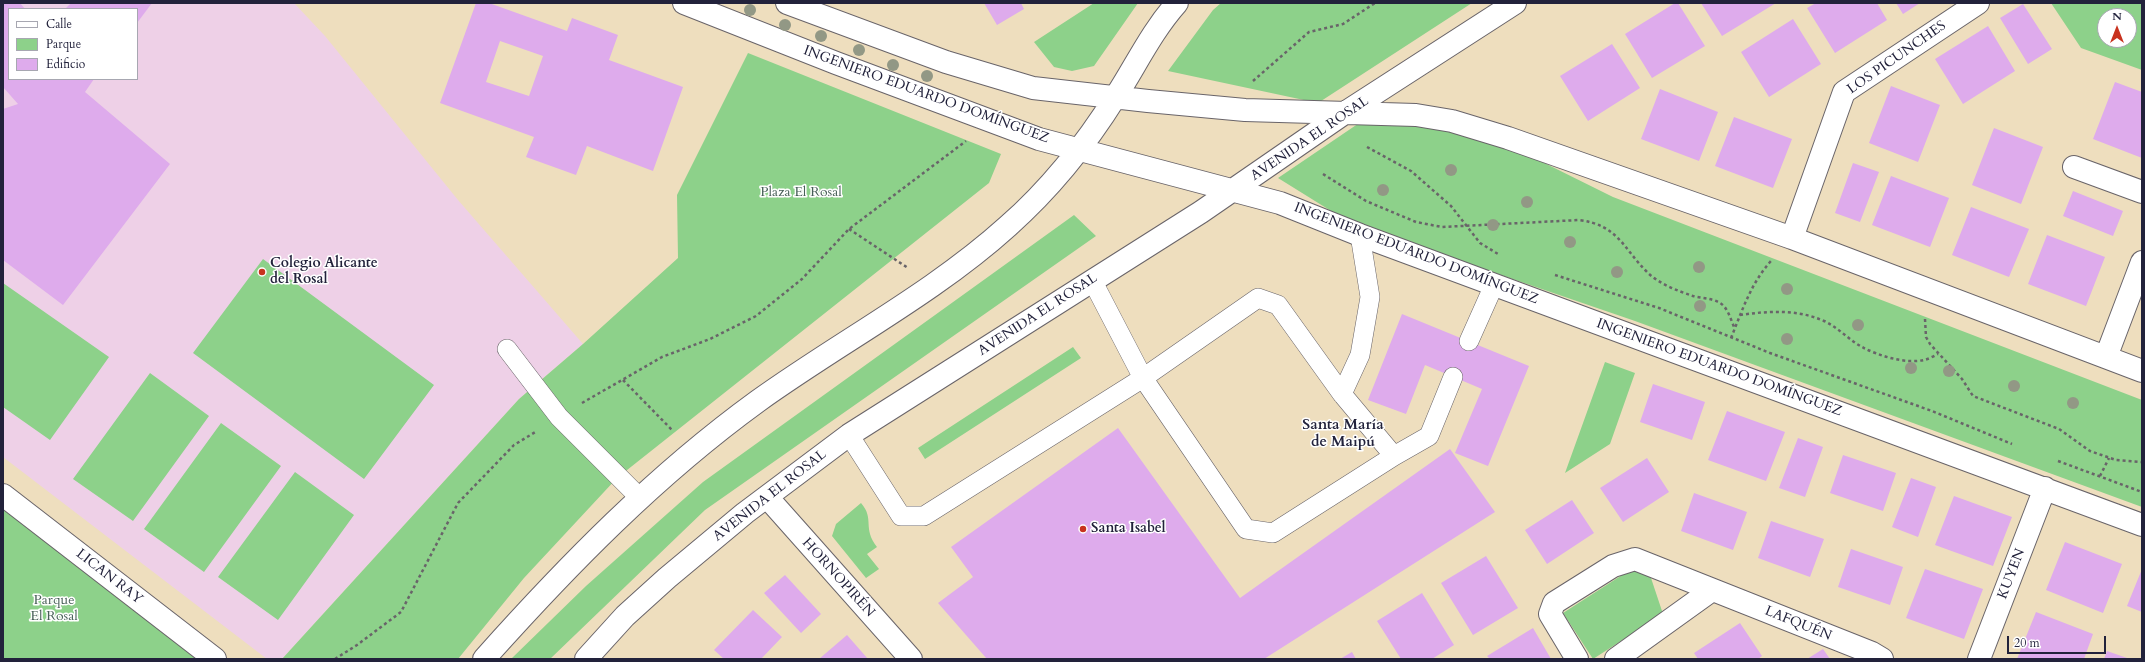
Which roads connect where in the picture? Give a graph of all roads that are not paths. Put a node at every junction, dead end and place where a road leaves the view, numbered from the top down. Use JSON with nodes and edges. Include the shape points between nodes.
{"nodes":[{"id":1,"x":684,"y":3,"type":"edge"},
{"id":2,"x":787,"y":3,"type":"edge"},
{"id":3,"x":1177,"y":3,"type":"edge"},
{"id":4,"x":1515,"y":3,"type":"edge"},
{"id":5,"x":1978,"y":3,"type":"edge"},
{"id":6,"x":1116,"y":97,"type":"junction"},
{"id":7,"x":1346,"y":112,"type":"junction"},
{"id":8,"x":1080,"y":150,"type":"junction"},
{"id":9,"x":2074,"y":167,"type":"dead end"},
{"id":10,"x":1234,"y":190,"type":"junction"},
{"id":11,"x":2142,"y":192,"type":"edge"},
{"id":12,"x":1360,"y":235,"type":"junction"},
{"id":13,"x":1792,"y":238,"type":"junction"},
{"id":14,"x":2142,"y":262,"type":"edge"},
{"id":15,"x":1092,"y":280,"type":"junction"},
{"id":16,"x":1494,"y":285,"type":"junction"},
{"id":17,"x":1469,"y":341,"type":"dead end"},
{"id":18,"x":507,"y":349,"type":"dead end"},
{"id":19,"x":2106,"y":357,"type":"junction"},
{"id":20,"x":2142,"y":371,"type":"edge"},
{"id":21,"x":1453,"y":377,"type":"dead end"},
{"id":22,"x":1142,"y":378,"type":"junction"},
{"id":23,"x":1342,"y":394,"type":"junction"},
{"id":24,"x":848,"y":435,"type":"junction"},
{"id":25,"x":1394,"y":456,"type":"junction"},
{"id":26,"x":2045,"y":488,"type":"junction"},
{"id":27,"x":3,"y":495,"type":"edge"},
{"id":28,"x":767,"y":497,"type":"junction"},
{"id":29,"x":640,"y":498,"type":"junction"},
{"id":30,"x":2142,"y":525,"type":"edge"},
{"id":31,"x":1712,"y":590,"type":"junction"},
{"id":32,"x":215,"y":659,"type":"edge"},
{"id":33,"x":484,"y":659,"type":"edge"},
{"id":34,"x":586,"y":659,"type":"edge"},
{"id":35,"x":910,"y":659,"type":"edge"},
{"id":36,"x":1577,"y":659,"type":"edge"},
{"id":37,"x":1616,"y":659,"type":"edge"},
{"id":38,"x":1882,"y":659,"type":"edge"},
{"id":39,"x":1979,"y":659,"type":"edge"}],
"edges":[{"from":1,"to":8,"type":"street","name":"INGENIERO EDUARDO DOMÍNGUEZ","via":[[991,122]]},
{"from":2,"to":6,"type":"street","via":[[946,62],[1033,88]]},
{"from":3,"to":6,"type":"street","via":[[1166,15]]},
{"from":4,"to":7,"type":"street","name":"AVENIDA EL ROSAL"},
{"from":5,"to":13,"type":"street","name":"LOS PICUNCHES","via":[[1844,92]]},
{"from":6,"to":7,"type":"street","via":[[1245,110]]},
{"from":6,"to":8,"type":"street"},
{"from":7,"to":10,"type":"street","name":"AVENIDA EL ROSAL"},
{"from":7,"to":13,"type":"street","via":[[1416,115],[1452,121],[1508,138]]},
{"from":8,"to":10,"type":"street","name":"INGENIERO EDUARDO DOMÍNGUEZ"},
{"from":8,"to":29,"type":"street","via":[[1009,225],[969,259],[758,401]]},
{"from":9,"to":11,"type":"street"},
{"from":10,"to":12,"type":"street","name":"INGENIERO EDUARDO DOMÍNGUEZ","via":[[1280,203]]},
{"from":10,"to":15,"type":"street","name":"AVENIDA EL ROSAL"},
{"from":12,"to":16,"type":"street","name":"INGENIERO EDUARDO DOMÍNGUEZ"},
{"from":12,"to":23,"type":"lane","via":[[1370,297],[1360,355]]},
{"from":13,"to":19,"type":"street"},
{"from":14,"to":19,"type":"street"},
{"from":15,"to":22,"type":"lane"},
{"from":15,"to":24,"type":"street","name":"AVENIDA EL ROSAL"},
{"from":16,"to":17,"type":"lane"},
{"from":16,"to":26,"type":"street","name":"INGENIERO EDUARDO DOMÍNGUEZ"},
{"from":18,"to":29,"type":"lane","via":[[559,417]]},
{"from":19,"to":20,"type":"street"},
{"from":21,"to":25,"type":"lane","via":[[1429,436]]},
{"from":22,"to":23,"type":"lane","via":[[1258,298],[1278,305]]},
{"from":22,"to":24,"type":"lane","via":[[924,516],[901,516]]},
{"from":22,"to":25,"type":"lane","via":[[1246,529],[1273,534]]},
{"from":23,"to":25,"type":"lane"},
{"from":24,"to":28,"type":"street","name":"AVENIDA EL ROSAL"},
{"from":26,"to":30,"type":"street","name":"INGENIERO EDUARDO DOMÍNGUEZ"},
{"from":26,"to":39,"type":"street","name":"KUYEN"},
{"from":27,"to":32,"type":"street","name":"LICAN RAY"},
{"from":28,"to":34,"type":"street","name":"AVENIDA EL ROSAL","via":[[667,578],[625,616]]},
{"from":28,"to":35,"type":"street","name":"HORNOPIRÉN"},
{"from":29,"to":33,"type":"street","via":[[541,596]]},
{"from":31,"to":36,"type":"street","name":"LAFQUÉN","via":[[1635,559],[1613,566],[1554,602],[1550,614]]},
{"from":31,"to":37,"type":"street"},
{"from":31,"to":38,"type":"street","name":"LAFQUÉN"}]}
